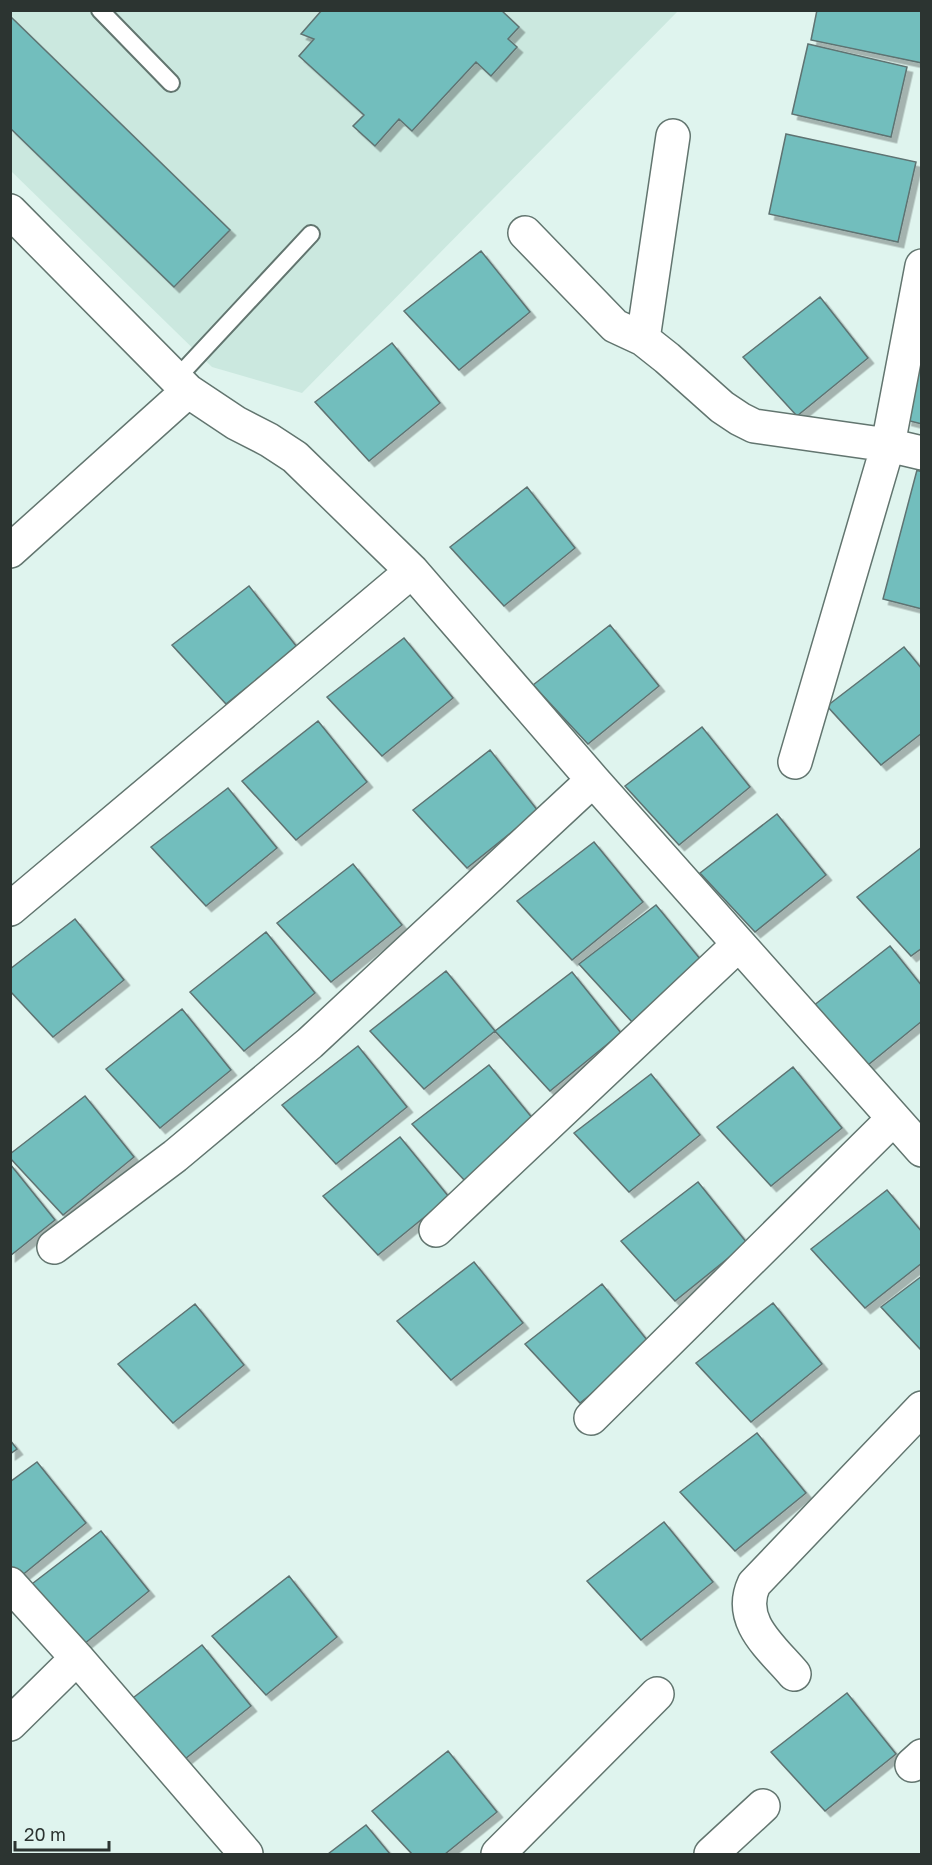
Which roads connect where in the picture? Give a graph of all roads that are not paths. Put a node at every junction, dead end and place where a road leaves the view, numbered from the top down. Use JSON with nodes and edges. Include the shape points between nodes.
{"nodes":[{"id":1,"x":100,"y":10,"type":"edge"},
{"id":2,"x":171,"y":83,"type":"dead end"},
{"id":3,"x":673,"y":136,"type":"dead end"},
{"id":4,"x":10,"y":211,"type":"edge"},
{"id":5,"x":525,"y":233,"type":"dead end"},
{"id":6,"x":311,"y":234,"type":"dead end"},
{"id":7,"x":921,"y":266,"type":"edge"},
{"id":8,"x":643,"y":339,"type":"junction"},
{"id":9,"x":182,"y":385,"type":"junction"},
{"id":10,"x":888,"y":445,"type":"junction"},
{"id":11,"x":921,"y":453,"type":"edge"},
{"id":12,"x":10,"y":551,"type":"edge"},
{"id":13,"x":412,"y":571,"type":"junction"},
{"id":14,"x":795,"y":762,"type":"dead end"},
{"id":15,"x":592,"y":780,"type":"junction"},
{"id":16,"x":10,"y":909,"type":"edge"},
{"id":17,"x":738,"y":945,"type":"junction"},
{"id":18,"x":893,"y":1119,"type":"junction"},
{"id":19,"x":921,"y":1150,"type":"edge"},
{"id":20,"x":436,"y":1230,"type":"dead end"},
{"id":21,"x":54,"y":1247,"type":"dead end"},
{"id":22,"x":921,"y":1408,"type":"edge"},
{"id":23,"x":591,"y":1418,"type":"dead end"},
{"id":24,"x":10,"y":1584,"type":"edge"},
{"id":25,"x":77,"y":1658,"type":"junction"},
{"id":26,"x":794,"y":1674,"type":"dead end"},
{"id":27,"x":657,"y":1694,"type":"dead end"},
{"id":28,"x":10,"y":1724,"type":"edge"},
{"id":29,"x":763,"y":1806,"type":"dead end"},
{"id":30,"x":246,"y":1854,"type":"edge"},
{"id":31,"x":498,"y":1854,"type":"edge"},
{"id":32,"x":711,"y":1854,"type":"edge"}],
"edges":[{"from":1,"to":2,"type":"lane"},
{"from":3,"to":8,"type":"street"},
{"from":4,"to":9,"type":"street"},
{"from":5,"to":8,"type":"street","via":[[607,319],[623,332]]},
{"from":6,"to":9,"type":"lane"},
{"from":7,"to":10,"type":"street"},
{"from":8,"to":10,"type":"street","via":[[723,407],[754,426]]},
{"from":9,"to":12,"type":"street"},
{"from":9,"to":13,"type":"street","via":[[236,423],[295,456]]},
{"from":10,"to":11,"type":"street"},
{"from":10,"to":14,"type":"street"},
{"from":13,"to":15,"type":"street"},
{"from":13,"to":16,"type":"street"},
{"from":15,"to":17,"type":"street"},
{"from":15,"to":21,"type":"street","via":[[310,1043],[175,1156]]},
{"from":17,"to":18,"type":"street"},
{"from":17,"to":20,"type":"street"},
{"from":18,"to":19,"type":"street"},
{"from":18,"to":23,"type":"street"},
{"from":22,"to":26,"type":"street","via":[[754,1584],[748,1607],[751,1619]]},
{"from":24,"to":25,"type":"street"},
{"from":25,"to":28,"type":"street"},
{"from":25,"to":30,"type":"street"},
{"from":27,"to":31,"type":"street"},
{"from":29,"to":32,"type":"street"}]}
